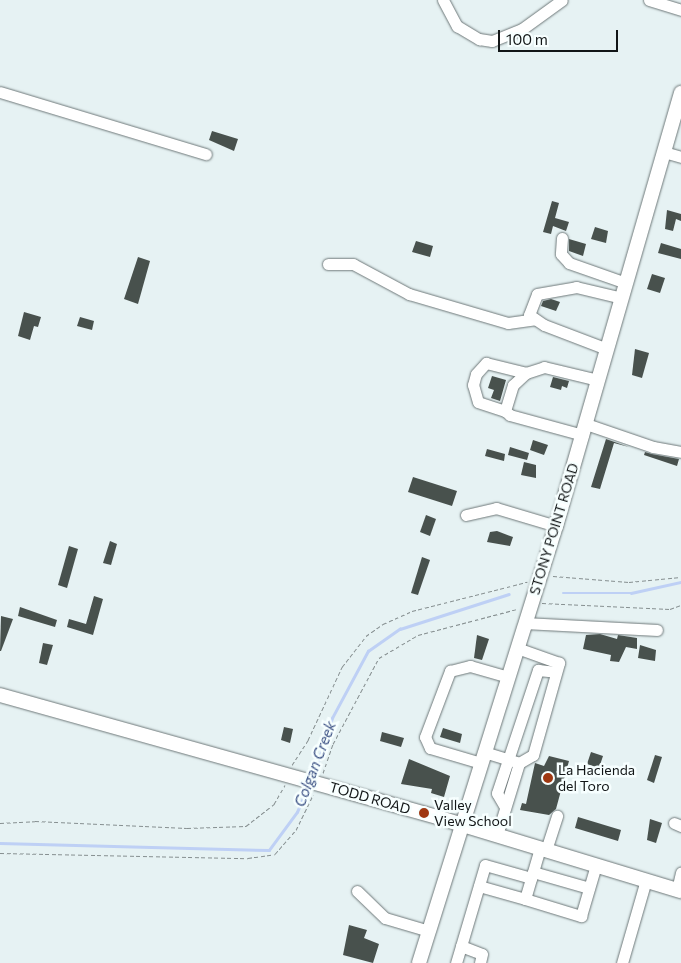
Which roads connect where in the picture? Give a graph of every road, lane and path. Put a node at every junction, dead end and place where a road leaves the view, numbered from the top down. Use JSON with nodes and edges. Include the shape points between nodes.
{"nodes":[{"id":1,"x":442,"y":0,"type":"edge"},
{"id":2,"x":562,"y":0,"type":"edge"},
{"id":3,"x":649,"y":0,"type":"edge"},
{"id":4,"x":681,"y":10,"type":"edge"},
{"id":5,"x":0,"y":92,"type":"edge"},
{"id":6,"x":680,"y":97,"type":"edge"},
{"id":7,"x":664,"y":152,"type":"junction"},
{"id":8,"x":206,"y":154,"type":"dead end"},
{"id":9,"x":681,"y":157,"type":"edge"},
{"id":10,"x":562,"y":238,"type":"dead end"},
{"id":11,"x":328,"y":264,"type":"dead end"},
{"id":12,"x":626,"y":283,"type":"junction"},
{"id":13,"x":622,"y":298,"type":"junction"},
{"id":14,"x":535,"y":319,"type":"junction"},
{"id":15,"x":607,"y":349,"type":"junction"},
{"id":16,"x":526,"y":373,"type":"junction"},
{"id":17,"x":598,"y":380,"type":"junction"},
{"id":18,"x":505,"y":411,"type":"junction"},
{"id":19,"x":584,"y":429,"type":"junction"},
{"id":20,"x":681,"y":452,"type":"edge"},
{"id":21,"x":466,"y":515,"type":"dead end"},
{"id":22,"x":556,"y":526,"type":"junction"},
{"id":23,"x":681,"y":577,"type":"edge"},
{"id":24,"x":539,"y":579,"type":"junction"},
{"id":25,"x":532,"y":603,"type":"junction"},
{"id":26,"x":681,"y":605,"type":"edge"},
{"id":27,"x":525,"y":623,"type":"junction"},
{"id":28,"x":657,"y":630,"type":"dead end"},
{"id":29,"x":517,"y":648,"type":"junction"},
{"id":30,"x":556,"y":672,"type":"junction"},
{"id":31,"x":508,"y":677,"type":"junction"},
{"id":32,"x":0,"y":695,"type":"edge"},
{"id":33,"x":482,"y":757,"type":"junction"},
{"id":34,"x":514,"y":761,"type":"junction"},
{"id":35,"x":291,"y":776,"type":"junction"},
{"id":36,"x":452,"y":799,"type":"dead end"},
{"id":37,"x":444,"y":803,"type":"dead end"},
{"id":38,"x":557,"y":816,"type":"dead end"},
{"id":39,"x":0,"y":823,"type":"edge"},
{"id":40,"x":461,"y":825,"type":"junction"},
{"id":41,"x":497,"y":835,"type":"junction"},
{"id":42,"x":543,"y":849,"type":"junction"},
{"id":43,"x":596,"y":865,"type":"junction"},
{"id":44,"x":681,"y":872,"type":"edge"},
{"id":45,"x":532,"y":875,"type":"junction"},
{"id":46,"x":646,"y":880,"type":"junction"},
{"id":47,"x":479,"y":886,"type":"junction"},
{"id":48,"x":589,"y":888,"type":"junction"},
{"id":49,"x":679,"y":890,"type":"edge"},
{"id":50,"x":357,"y":891,"type":"dead end"},
{"id":51,"x":524,"y":899,"type":"junction"},
{"id":52,"x":429,"y":931,"type":"junction"},
{"id":53,"x":461,"y":946,"type":"junction"},
{"id":54,"x":419,"y":963,"type":"edge"},
{"id":55,"x":456,"y":963,"type":"edge"},
{"id":56,"x":480,"y":963,"type":"edge"},
{"id":57,"x":622,"y":963,"type":"edge"}],
"edges":[{"from":1,"to":2,"type":"street","via":[[457,26],[472,36],[492,40],[522,29]]},
{"from":3,"to":4,"type":"street"},
{"from":5,"to":8,"type":"street"},
{"from":6,"to":7,"type":"main road","name":"STONY POINT ROAD"},
{"from":7,"to":9,"type":"street"},
{"from":7,"to":12,"type":"main road","name":"STONY POINT ROAD"},
{"from":10,"to":12,"type":"street","via":[[561,254],[569,263]]},
{"from":11,"to":14,"type":"street","via":[[353,264],[409,294],[508,323]]},
{"from":12,"to":13,"type":"main road","name":"STONY POINT ROAD"},
{"from":13,"to":14,"type":"street","via":[[576,287],[536,294],[529,315]]},
{"from":13,"to":15,"type":"main road","name":"STONY POINT ROAD"},
{"from":14,"to":15,"type":"street"},
{"from":15,"to":17,"type":"main road","name":"STONY POINT ROAD"},
{"from":16,"to":17,"type":"street","via":[[544,367]]},
{"from":16,"to":18,"type":"street","via":[[513,386]]},
{"from":16,"to":18,"type":"street","via":[[486,363],[476,374],[473,385],[478,402]]},
{"from":17,"to":19,"type":"main road","name":"STONY POINT ROAD"},
{"from":18,"to":19,"type":"street","via":[[510,415]]},
{"from":19,"to":20,"type":"street"},
{"from":19,"to":22,"type":"main road","name":"STONY POINT ROAD"},
{"from":21,"to":22,"type":"street","via":[[496,508]]},
{"from":22,"to":24,"type":"main road","name":"STONY POINT ROAD"},
{"from":23,"to":24,"type":"path","via":[[629,582],[554,575]]},
{"from":24,"to":25,"type":"main road","name":"STONY POINT ROAD"},
{"from":24,"to":35,"type":"path","via":[[412,611],[366,636],[342,667]]},
{"from":25,"to":26,"type":"path","via":[[670,609]]},
{"from":25,"to":27,"type":"main road","name":"STONY POINT ROAD"},
{"from":27,"to":28,"type":"street"},
{"from":27,"to":29,"type":"main road","name":"STONY POINT ROAD"},
{"from":29,"to":30,"type":"street","via":[[556,660],[559,663]]},
{"from":29,"to":31,"type":"main road","name":"STONY POINT ROAD"},
{"from":30,"to":34,"type":"street","via":[[533,755]]},
{"from":30,"to":34,"type":"street","via":[[538,670]]},
{"from":31,"to":33,"type":"main road","name":"STONY POINT ROAD"},
{"from":31,"to":33,"type":"street","via":[[470,666],[450,671],[425,737],[430,748]]},
{"from":32,"to":35,"type":"main road","name":"TODD ROAD"},
{"from":33,"to":34,"type":"street"},
{"from":33,"to":40,"type":"main road","name":"STONY POINT ROAD"},
{"from":34,"to":41,"type":"street","via":[[497,793],[505,807]]},
{"from":35,"to":39,"type":"path","via":[[274,804],[246,826],[187,828],[35,821]]},
{"from":35,"to":40,"type":"main road","name":"TODD ROAD"},
{"from":36,"to":37,"type":"path"},
{"from":38,"to":42,"type":"street"},
{"from":40,"to":41,"type":"main road","name":"TODD ROAD"},
{"from":40,"to":52,"type":"main road","name":"STONY POINT ROAD"},
{"from":41,"to":42,"type":"main road","name":"TODD ROAD"},
{"from":42,"to":43,"type":"main road","name":"TODD ROAD"},
{"from":42,"to":45,"type":"street"},
{"from":43,"to":46,"type":"main road","name":"TODD ROAD"},
{"from":43,"to":48,"type":"street"},
{"from":44,"to":49,"type":"street"},
{"from":45,"to":47,"type":"street","via":[[485,865]]},
{"from":45,"to":48,"type":"street"},
{"from":45,"to":51,"type":"street"},
{"from":46,"to":49,"type":"main road","name":"TODD ROAD"},
{"from":46,"to":57,"type":"street"},
{"from":47,"to":51,"type":"street"},
{"from":47,"to":53,"type":"street"},
{"from":48,"to":51,"type":"street","via":[[581,916]]},
{"from":50,"to":52,"type":"street","via":[[385,918]]},
{"from":52,"to":54,"type":"main road","name":"STONY POINT ROAD"},
{"from":53,"to":55,"type":"street"},
{"from":53,"to":56,"type":"street","via":[[482,954]]}]}
